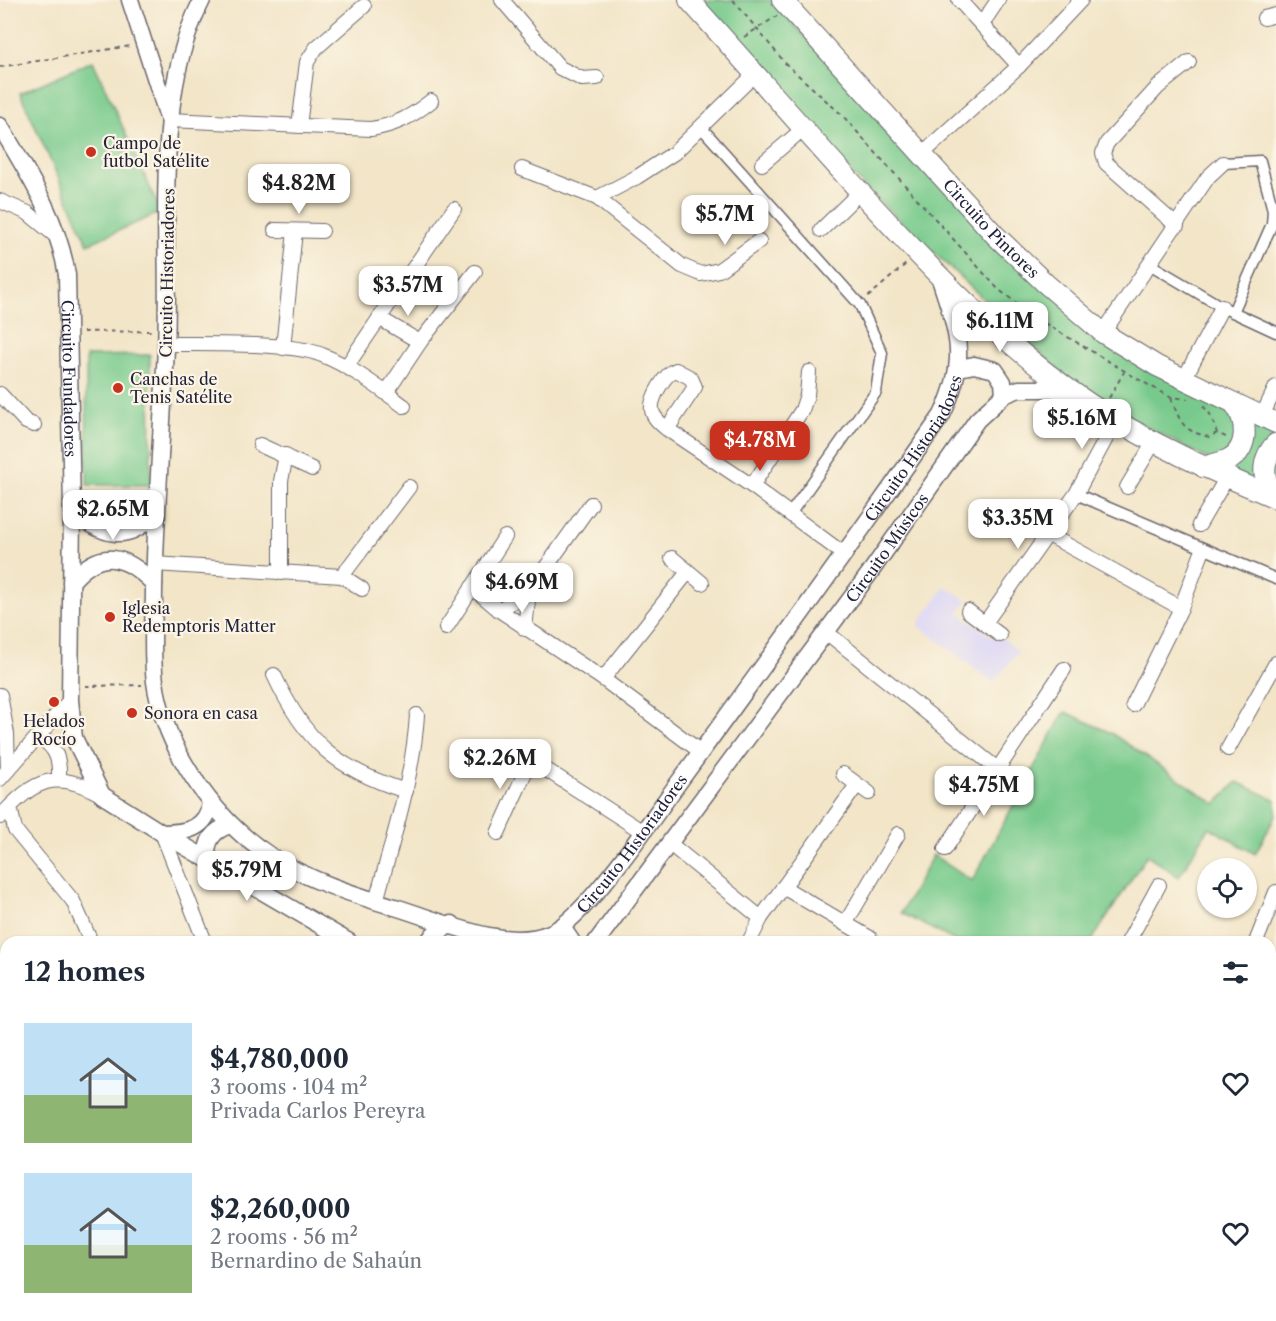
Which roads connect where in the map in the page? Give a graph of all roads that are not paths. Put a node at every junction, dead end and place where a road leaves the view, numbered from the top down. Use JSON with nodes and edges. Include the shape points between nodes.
{"nodes":[{"id":1,"x":130,"y":0,"type":"edge"},
{"id":2,"x":202,"y":0,"type":"edge"},
{"id":3,"x":689,"y":0,"type":"edge"},
{"id":4,"x":959,"y":0,"type":"edge"},
{"id":5,"x":998,"y":0,"type":"edge"},
{"id":6,"x":1081,"y":0,"type":"edge"},
{"id":7,"x":509,"y":2,"type":"edge"},
{"id":8,"x":786,"y":4,"type":"edge"},
{"id":9,"x":364,"y":6,"type":"dead end"},
{"id":10,"x":982,"y":24,"type":"junction"},
{"id":11,"x":1189,"y":62,"type":"dead end"},
{"id":12,"x":1019,"y":66,"type":"junction"},
{"id":13,"x":755,"y":74,"type":"junction"},
{"id":14,"x":597,"y":78,"type":"dead end"},
{"id":15,"x":431,"y":101,"type":"dead end"},
{"id":16,"x":170,"y":120,"type":"junction"},
{"id":17,"x":0,"y":126,"type":"edge"},
{"id":18,"x":299,"y":126,"type":"junction"},
{"id":19,"x":700,"y":127,"type":"junction"},
{"id":20,"x":803,"y":129,"type":"junction"},
{"id":21,"x":922,"y":154,"type":"junction"},
{"id":22,"x":1223,"y":163,"type":"joint"},
{"id":23,"x":762,"y":164,"type":"dead end"},
{"id":24,"x":522,"y":169,"type":"dead end"},
{"id":25,"x":860,"y":192,"type":"junction"},
{"id":26,"x":597,"y":198,"type":"junction"},
{"id":27,"x":0,"y":201,"type":"edge"},
{"id":28,"x":454,"y":209,"type":"dead end"},
{"id":29,"x":1178,"y":226,"type":"junction"},
{"id":30,"x":275,"y":230,"type":"dead end"},
{"id":31,"x":821,"y":230,"type":"dead end"},
{"id":32,"x":295,"y":231,"type":"junction"},
{"id":33,"x":322,"y":231,"type":"dead end"},
{"id":34,"x":61,"y":241,"type":"junction"},
{"id":35,"x":759,"y":241,"type":"dead end"},
{"id":36,"x":1151,"y":265,"type":"junction"},
{"id":37,"x":475,"y":272,"type":"dead end"},
{"id":38,"x":939,"y":276,"type":"junction"},
{"id":39,"x":1227,"y":309,"type":"junction"},
{"id":40,"x":379,"y":318,"type":"junction"},
{"id":41,"x":1276,"y":332,"type":"edge"},
{"id":42,"x":1103,"y":333,"type":"junction"},
{"id":43,"x":166,"y":338,"type":"junction"},
{"id":44,"x":420,"y":342,"type":"junction"},
{"id":45,"x":283,"y":348,"type":"junction"},
{"id":46,"x":346,"y":367,"type":"junction"},
{"id":47,"x":959,"y":368,"type":"junction"},
{"id":48,"x":809,"y":372,"type":"dead end"},
{"id":49,"x":1184,"y":380,"type":"junction"},
{"id":50,"x":1276,"y":387,"type":"edge"},
{"id":51,"x":386,"y":393,"type":"junction"},
{"id":52,"x":0,"y":394,"type":"edge"},
{"id":53,"x":1004,"y":395,"type":"junction"},
{"id":54,"x":1235,"y":404,"type":"junction"},
{"id":55,"x":404,"y":406,"type":"dead end"},
{"id":56,"x":1102,"y":411,"type":"junction"},
{"id":57,"x":1269,"y":420,"type":"edge"},
{"id":58,"x":34,"y":425,"type":"dead end"},
{"id":59,"x":667,"y":429,"type":"dead end"},
{"id":60,"x":1154,"y":442,"type":"junction"},
{"id":61,"x":1276,"y":444,"type":"edge"},
{"id":62,"x":260,"y":445,"type":"dead end"},
{"id":63,"x":286,"y":455,"type":"junction"},
{"id":64,"x":1204,"y":467,"type":"junction"},
{"id":65,"x":312,"y":469,"type":"dead end"},
{"id":66,"x":1227,"y":477,"type":"junction"},
{"id":67,"x":752,"y":486,"type":"junction"},
{"id":68,"x":409,"y":487,"type":"dead end"},
{"id":69,"x":1127,"y":487,"type":"dead end"},
{"id":70,"x":1076,"y":494,"type":"junction"},
{"id":71,"x":1276,"y":498,"type":"edge"},
{"id":72,"x":591,"y":504,"type":"dead end"},
{"id":73,"x":72,"y":509,"type":"junction"},
{"id":74,"x":156,"y":511,"type":"junction"},
{"id":75,"x":789,"y":514,"type":"junction"},
{"id":76,"x":1199,"y":525,"type":"dead end"},
{"id":77,"x":1049,"y":535,"type":"junction"},
{"id":78,"x":505,"y":537,"type":"dead end"},
{"id":79,"x":1203,"y":550,"type":"junction"},
{"id":80,"x":845,"y":555,"type":"junction"},
{"id":81,"x":672,"y":558,"type":"dead end"},
{"id":82,"x":155,"y":564,"type":"junction"},
{"id":83,"x":688,"y":572,"type":"junction"},
{"id":84,"x":281,"y":573,"type":"junction"},
{"id":85,"x":342,"y":576,"type":"junction"},
{"id":86,"x":1276,"y":579,"type":"edge"},
{"id":87,"x":71,"y":582,"type":"junction"},
{"id":88,"x":702,"y":583,"type":"dead end"},
{"id":89,"x":154,"y":584,"type":"junction"},
{"id":90,"x":472,"y":587,"type":"junction"},
{"id":91,"x":362,"y":589,"type":"dead end"},
{"id":92,"x":528,"y":591,"type":"junction"},
{"id":93,"x":1181,"y":608,"type":"junction"},
{"id":94,"x":499,"y":610,"type":"junction"},
{"id":95,"x":968,"y":611,"type":"dead end"},
{"id":96,"x":985,"y":623,"type":"junction"},
{"id":97,"x":446,"y":628,"type":"dead end"},
{"id":98,"x":525,"y":629,"type":"junction"},
{"id":99,"x":826,"y":632,"type":"junction"},
{"id":100,"x":1000,"y":635,"type":"dead end"},
{"id":101,"x":1276,"y":663,"type":"edge"},
{"id":102,"x":1064,"y":669,"type":"dead end"},
{"id":103,"x":274,"y":675,"type":"dead end"},
{"id":104,"x":603,"y":679,"type":"junction"},
{"id":105,"x":70,"y":693,"type":"junction"},
{"id":106,"x":0,"y":695,"type":"edge"},
{"id":107,"x":1133,"y":705,"type":"dead end"},
{"id":108,"x":417,"y":715,"type":"dead end"},
{"id":109,"x":39,"y":737,"type":"junction"},
{"id":110,"x":514,"y":749,"type":"dead end"},
{"id":111,"x":1228,"y":749,"type":"dead end"},
{"id":112,"x":701,"y":752,"type":"junction"},
{"id":113,"x":531,"y":759,"type":"junction"},
{"id":114,"x":996,"y":768,"type":"junction"},
{"id":115,"x":4,"y":774,"type":"edge"},
{"id":116,"x":843,"y":774,"type":"dead end"},
{"id":117,"x":59,"y":780,"type":"junction"},
{"id":118,"x":857,"y":785,"type":"junction"},
{"id":119,"x":406,"y":791,"type":"junction"},
{"id":120,"x":869,"y":793,"type":"dead end"},
{"id":121,"x":102,"y":795,"type":"junction"},
{"id":122,"x":210,"y":802,"type":"junction"},
{"id":123,"x":5,"y":812,"type":"edge"},
{"id":124,"x":230,"y":825,"type":"junction"},
{"id":125,"x":643,"y":832,"type":"junction"},
{"id":126,"x":162,"y":833,"type":"junction"},
{"id":127,"x":498,"y":833,"type":"dead end"},
{"id":128,"x":898,"y":834,"type":"dead end"},
{"id":129,"x":670,"y":844,"type":"junction"},
{"id":130,"x":945,"y":849,"type":"dead end"},
{"id":131,"x":207,"y":860,"type":"junction"},
{"id":132,"x":1158,"y":885,"type":"dead end"},
{"id":133,"x":783,"y":887,"type":"junction"},
{"id":134,"x":1276,"y":892,"type":"edge"},
{"id":135,"x":376,"y":902,"type":"junction"},
{"id":136,"x":761,"y":918,"type":"junction"},
{"id":137,"x":452,"y":924,"type":"junction"},
{"id":138,"x":845,"y":924,"type":"junction"},
{"id":139,"x":562,"y":927,"type":"junction"},
{"id":140,"x":88,"y":936,"type":"edge"},
{"id":141,"x":203,"y":936,"type":"edge"},
{"id":142,"x":337,"y":936,"type":"edge"},
{"id":143,"x":432,"y":936,"type":"edge"},
{"id":144,"x":493,"y":936,"type":"edge"},
{"id":145,"x":543,"y":936,"type":"edge"},
{"id":146,"x":568,"y":936,"type":"edge"},
{"id":147,"x":601,"y":936,"type":"edge"},
{"id":148,"x":752,"y":936,"type":"edge"},
{"id":149,"x":866,"y":936,"type":"edge"},
{"id":150,"x":1131,"y":936,"type":"edge"},
{"id":151,"x":1258,"y":936,"type":"edge"}],
"edges":[{"from":1,"to":16,"type":"street"},
{"from":2,"to":16,"type":"street","name":"Circuito Historiadores","via":[[180,53]]},
{"from":3,"to":13,"type":"main road","name":"Circuito Historiadores"},
{"from":4,"to":10,"type":"street"},
{"from":5,"to":10,"type":"street"},
{"from":6,"to":12,"type":"street"},
{"from":7,"to":14,"type":"street","via":[[560,68],[582,79]]},
{"from":8,"to":21,"type":"main road","name":"Circuito Pintores"},
{"from":9,"to":18,"type":"street","via":[[316,48],[307,62]]},
{"from":10,"to":12,"type":"street"},
{"from":11,"to":29,"type":"street","via":[[1158,87],[1107,143],[1103,153],[1106,163]]},
{"from":12,"to":21,"type":"street"},
{"from":13,"to":19,"type":"street"},
{"from":13,"to":20,"type":"main road","name":"Circuito Historiadores"},
{"from":15,"to":18,"type":"street","via":[[412,116],[372,129]]},
{"from":16,"to":18,"type":"street"},
{"from":16,"to":43,"type":"street","name":"Circuito Historiadores"},
{"from":17,"to":34,"type":"street","name":"Circuito Fundadores","via":[[47,205]]},
{"from":19,"to":26,"type":"street","via":[[674,153]]},
{"from":19,"to":75,"type":"street","via":[[860,304],[882,353],[876,392]]},
{"from":20,"to":23,"type":"street"},
{"from":20,"to":25,"type":"main road","name":"Circuito Historiadores"},
{"from":21,"to":42,"type":"main road","name":"Circuito Pintores","via":[[995,234]]},
{"from":22,"to":29,"type":"street","via":[[1208,177]]},
{"from":22,"to":39,"type":"street","via":[[1260,161],[1273,210],[1272,224]]},
{"from":24,"to":26,"type":"street"},
{"from":25,"to":31,"type":"street"},
{"from":25,"to":38,"type":"main road","name":"Circuito Historiadores"},
{"from":26,"to":35,"type":"street","via":[[682,266],[701,274],[719,270]]},
{"from":27,"to":34,"type":"street","via":[[28,213]]},
{"from":28,"to":40,"type":"street"},
{"from":29,"to":36,"type":"street"},
{"from":30,"to":32,"type":"street"},
{"from":32,"to":33,"type":"street"},
{"from":32,"to":45,"type":"street"},
{"from":34,"to":73,"type":"street","name":"Circuito Fundadores","via":[[67,275]]},
{"from":36,"to":39,"type":"street"},
{"from":36,"to":42,"type":"street"},
{"from":37,"to":44,"type":"street"},
{"from":38,"to":47,"type":"street","name":"Circuito Historiadores","via":[[956,327]]},
{"from":38,"to":56,"type":"main road","name":"Circuito Historiadores","via":[[992,326]]},
{"from":39,"to":41,"type":"street"},
{"from":39,"to":49,"type":"street"},
{"from":40,"to":44,"type":"street"},
{"from":40,"to":46,"type":"street"},
{"from":42,"to":49,"type":"main road","name":"Circuito Pintores"},
{"from":43,"to":45,"type":"street"},
{"from":43,"to":74,"type":"street","name":"Circuito Historiadores"},
{"from":44,"to":51,"type":"street"},
{"from":45,"to":46,"type":"street","via":[[320,354]]},
{"from":46,"to":51,"type":"street"},
{"from":47,"to":53,"type":"street","via":[[974,365],[995,370],[1003,382]]},
{"from":47,"to":80,"type":"street","name":"Circuito Historiadores","via":[[942,416]]},
{"from":48,"to":67,"type":"street","via":[[802,410]]},
{"from":49,"to":54,"type":"main road","name":"Circuito Pintores"},
{"from":50,"to":57,"type":"street"},
{"from":51,"to":55,"type":"street"},
{"from":52,"to":58,"type":"street","via":[[26,423]]},
{"from":53,"to":56,"type":"street","name":"Circuito Músicos","via":[[1019,389],[1053,390]]},
{"from":53,"to":99,"type":"street","name":"Circuito Músicos","via":[[977,420]]},
{"from":54,"to":57,"type":"main road","name":"Circuito Pintores"},
{"from":54,"to":64,"type":"main road","via":[[1244,422],[1241,445],[1227,460]]},
{"from":56,"to":60,"type":"main road","name":"Circuito Músicos"},
{"from":56,"to":70,"type":"street"},
{"from":59,"to":67,"type":"street"},
{"from":60,"to":64,"type":"main road","name":"Circuito Músicos"},
{"from":60,"to":69,"type":"street"},
{"from":61,"to":71,"type":"main road","via":[[1266,457],[1264,469],[1266,482]]},
{"from":62,"to":63,"type":"street"},
{"from":63,"to":65,"type":"street"},
{"from":63,"to":84,"type":"street","via":[[281,481]]},
{"from":64,"to":66,"type":"main road","name":"Circuito Músicos"},
{"from":66,"to":71,"type":"main road","name":"Circuito Músicos"},
{"from":66,"to":76,"type":"street"},
{"from":67,"to":75,"type":"street"},
{"from":68,"to":85,"type":"street"},
{"from":70,"to":77,"type":"street"},
{"from":70,"to":79,"type":"street"},
{"from":72,"to":92,"type":"street"},
{"from":73,"to":74,"type":"street","via":[[96,528],[113,534],[136,529]]},
{"from":73,"to":87,"type":"street","name":"Circuito Fundadores"},
{"from":74,"to":82,"type":"street","name":"Circuito Historiadores"},
{"from":75,"to":80,"type":"street"},
{"from":77,"to":93,"type":"street"},
{"from":77,"to":96,"type":"street"},
{"from":78,"to":90,"type":"street"},
{"from":79,"to":86,"type":"street"},
{"from":79,"to":93,"type":"street"},
{"from":80,"to":112,"type":"street","name":"Circuito Historiadores"},
{"from":81,"to":83,"type":"street"},
{"from":82,"to":84,"type":"street"},
{"from":82,"to":89,"type":"street","name":"Circuito Historiadores"},
{"from":83,"to":88,"type":"street"},
{"from":83,"to":104,"type":"street"},
{"from":84,"to":85,"type":"street"},
{"from":85,"to":91,"type":"street"},
{"from":87,"to":89,"type":"street","via":[[93,563],[115,558],[135,566]]},
{"from":87,"to":105,"type":"street","name":"Circuito Fundadores"},
{"from":89,"to":122,"type":"street","name":"Circuito Historiadores","via":[[155,685],[161,713],[182,759]]},
{"from":90,"to":94,"type":"street"},
{"from":90,"to":97,"type":"street"},
{"from":92,"to":94,"type":"street"},
{"from":92,"to":98,"type":"street"},
{"from":93,"to":107,"type":"street"},
{"from":94,"to":98,"type":"street"},
{"from":95,"to":96,"type":"street"},
{"from":96,"to":100,"type":"street"},
{"from":98,"to":104,"type":"street"},
{"from":99,"to":114,"type":"street"},
{"from":99,"to":129,"type":"street","name":"Circuito Músicos"},
{"from":101,"to":111,"type":"street"},
{"from":102,"to":114,"type":"street"},
{"from":103,"to":119,"type":"street","via":[[290,708],[318,744],[339,762],[371,780]]},
{"from":104,"to":112,"type":"street"},
{"from":105,"to":109,"type":"street"},
{"from":105,"to":121,"type":"street","name":"Circuito Fundadores","via":[[74,738]]},
{"from":106,"to":115,"type":"street","via":[[7,734]]},
{"from":108,"to":119,"type":"street"},
{"from":109,"to":115,"type":"street"},
{"from":109,"to":117,"type":"street","via":[[57,755]]},
{"from":110,"to":113,"type":"street"},
{"from":112,"to":125,"type":"street","name":"Circuito Historiadores"},
{"from":113,"to":125,"type":"street"},
{"from":113,"to":127,"type":"street"},
{"from":114,"to":130,"type":"street"},
{"from":116,"to":118,"type":"street"},
{"from":117,"to":121,"type":"street","via":[[85,785]]},
{"from":117,"to":123,"type":"street","via":[[33,785]]},
{"from":118,"to":120,"type":"street"},
{"from":118,"to":133,"type":"street"},
{"from":119,"to":135,"type":"street"},
{"from":121,"to":126,"type":"street"},
{"from":122,"to":124,"type":"street","name":"Circuito Historiadores"},
{"from":122,"to":126,"type":"street","via":[[208,814],[198,826]]},
{"from":123,"to":140,"type":"street","via":[[73,901]]},
{"from":124,"to":131,"type":"street","via":[[210,837]]},
{"from":124,"to":135,"type":"street","name":"Circuito Historiadores","via":[[263,853],[306,877]]},
{"from":125,"to":139,"type":"street","name":"Circuito Historiadores","via":[[578,913]]},
{"from":126,"to":131,"type":"street"},
{"from":126,"to":141,"type":"street"},
{"from":128,"to":138,"type":"street"},
{"from":129,"to":136,"type":"street"},
{"from":129,"to":147,"type":"street","name":"Circuito Músicos"},
{"from":131,"to":142,"type":"street"},
{"from":132,"to":150,"type":"street"},
{"from":133,"to":136,"type":"street"},
{"from":133,"to":138,"type":"street"},
{"from":134,"to":151,"type":"street"},
{"from":135,"to":137,"type":"street","name":"Circuito Historiadores"},
{"from":136,"to":148,"type":"street"},
{"from":137,"to":143,"type":"street"},
{"from":137,"to":144,"type":"street","name":"Circuito Historiadores"},
{"from":138,"to":149,"type":"street"},
{"from":139,"to":145,"type":"street","name":"Circuito Historiadores"},
{"from":139,"to":146,"type":"street"}]}
